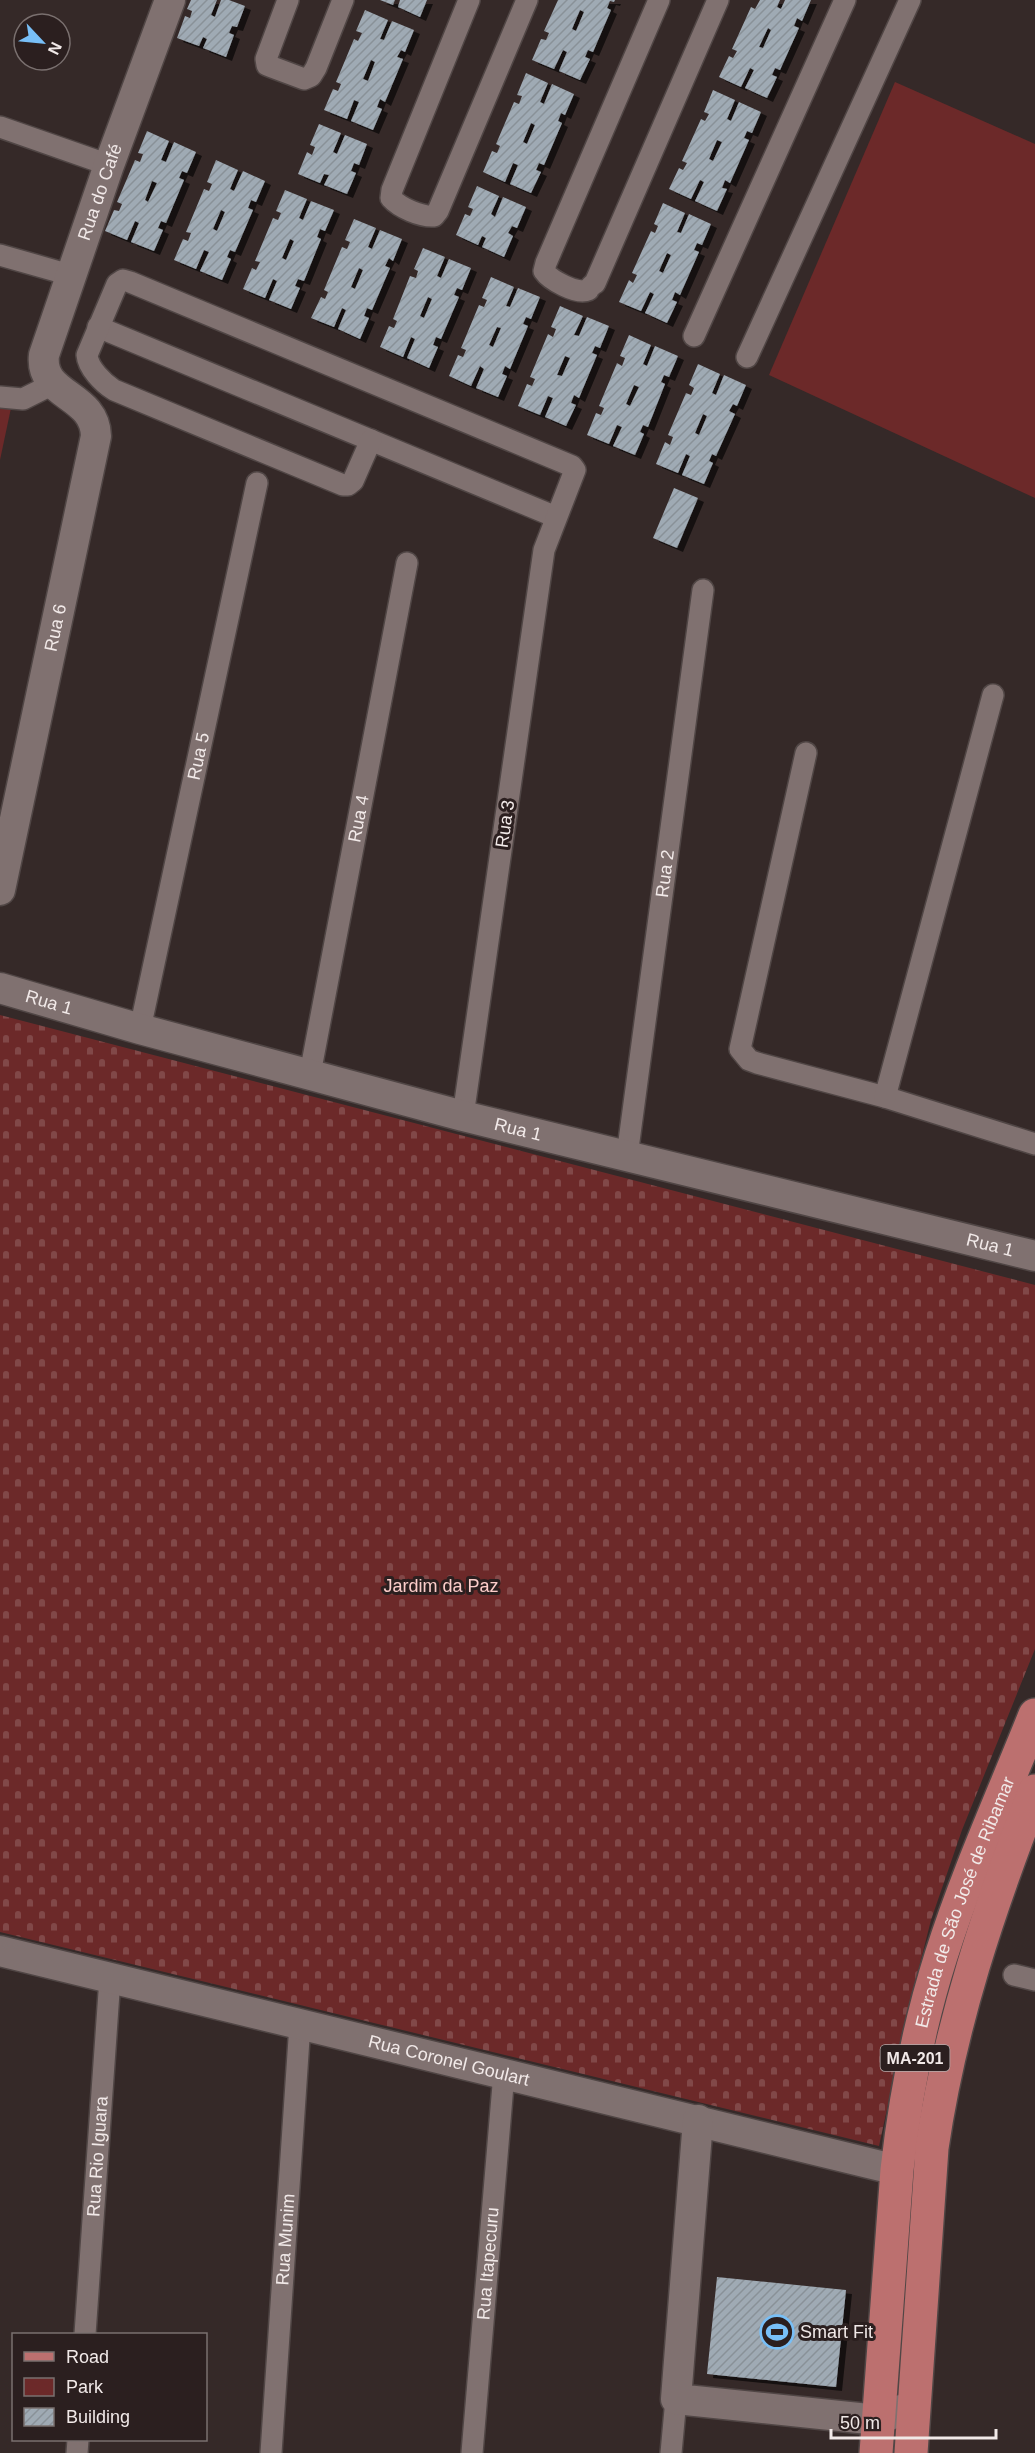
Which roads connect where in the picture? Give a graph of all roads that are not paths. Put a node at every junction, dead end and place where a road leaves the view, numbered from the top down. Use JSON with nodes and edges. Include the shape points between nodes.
{"nodes":[{"id":1,"x":170,"y":0,"type":"edge"},
{"id":2,"x":288,"y":0,"type":"edge"},
{"id":3,"x":344,"y":0,"type":"edge"},
{"id":4,"x":469,"y":0,"type":"edge"},
{"id":5,"x":527,"y":0,"type":"edge"},
{"id":6,"x":659,"y":0,"type":"edge"},
{"id":7,"x":718,"y":0,"type":"edge"},
{"id":8,"x":845,"y":0,"type":"edge"},
{"id":9,"x":910,"y":0,"type":"edge"},
{"id":10,"x":0,"y":127,"type":"edge"},
{"id":11,"x":109,"y":165,"type":"junction"},
{"id":12,"x":0,"y":255,"type":"edge"},
{"id":13,"x":70,"y":275,"type":"junction"},
{"id":14,"x":98,"y":327,"type":"junction"},
{"id":15,"x":694,"y":336,"type":"dead end"},
{"id":16,"x":747,"y":357,"type":"dead end"},
{"id":17,"x":53,"y":384,"type":"junction"},
{"id":18,"x":0,"y":398,"type":"edge"},
{"id":19,"x":371,"y":440,"type":"junction"},
{"id":20,"x":257,"y":483,"type":"dead end"},
{"id":21,"x":553,"y":525,"type":"junction"},
{"id":22,"x":407,"y":563,"type":"dead end"},
{"id":23,"x":703,"y":590,"type":"dead end"},
{"id":24,"x":993,"y":696,"type":"dead end"},
{"id":25,"x":806,"y":753,"type":"dead end"},
{"id":26,"x":0,"y":890,"type":"edge"},
{"id":27,"x":2,"y":990,"type":"edge"},
{"id":28,"x":140,"y":1029,"type":"junction"},
{"id":29,"x":310,"y":1074,"type":"junction"},
{"id":30,"x":885,"y":1097,"type":"junction"},
{"id":31,"x":463,"y":1116,"type":"junction"},
{"id":32,"x":1035,"y":1144,"type":"edge"},
{"id":33,"x":627,"y":1156,"type":"junction"},
{"id":34,"x":1035,"y":1256,"type":"edge"},
{"id":35,"x":1035,"y":1715,"type":"edge"},
{"id":36,"x":1034,"y":1798,"type":"edge"},
{"id":37,"x":0,"y":1951,"type":"edge"},
{"id":38,"x":1014,"y":1975,"type":"dead end"},
{"id":39,"x":110,"y":1978,"type":"junction"},
{"id":40,"x":1035,"y":1980,"type":"edge"},
{"id":41,"x":300,"y":2024,"type":"junction"},
{"id":42,"x":504,"y":2073,"type":"junction"},
{"id":43,"x":698,"y":2120,"type":"junction"},
{"id":44,"x":897,"y":2170,"type":"junction"},
{"id":45,"x":85,"y":2333,"type":"edge"},
{"id":46,"x":676,"y":2398,"type":"junction"},
{"id":47,"x":915,"y":2404,"type":"junction"},
{"id":48,"x":878,"y":2420,"type":"junction"},
{"id":49,"x":271,"y":2453,"type":"edge"},
{"id":50,"x":472,"y":2453,"type":"edge"},
{"id":51,"x":671,"y":2453,"type":"edge"},
{"id":52,"x":876,"y":2453,"type":"edge"},
{"id":53,"x":911,"y":2453,"type":"edge"}],
"edges":[{"from":1,"to":11,"type":"main road","name":"Rua do Café"},
{"from":2,"to":3,"type":"street","via":[[267,65],[304,79],[316,68]]},
{"from":4,"to":5,"type":"street","via":[[392,190],[397,205],[428,216],[438,211]]},
{"from":6,"to":7,"type":"street","via":[[546,263],[544,271],[549,277],[579,291],[588,290],[595,283]]},
{"from":8,"to":15,"type":"street"},
{"from":9,"to":16,"type":"street"},
{"from":10,"to":11,"type":"street"},
{"from":11,"to":13,"type":"main road","name":"Rua do Café"},
{"from":12,"to":13,"type":"street"},
{"from":13,"to":17,"type":"main road","name":"Rua do Café","via":[[44,355],[44,371]]},
{"from":14,"to":19,"type":"street"},
{"from":14,"to":19,"type":"street","via":[[87,362],[106,385],[343,485],[353,481]]},
{"from":14,"to":21,"type":"street","name":"Rua 3","via":[[117,284],[123,280],[572,466],[575,476]]},
{"from":17,"to":18,"type":"street","via":[[23,399]]},
{"from":17,"to":26,"type":"main road","name":"Rua 6","via":[[90,412],[96,436]]},
{"from":19,"to":21,"type":"street"},
{"from":20,"to":28,"type":"street","name":"Rua 5"},
{"from":21,"to":31,"type":"street","name":"Rua 3","via":[[542,562]]},
{"from":22,"to":29,"type":"street","name":"Rua 4"},
{"from":23,"to":33,"type":"street","name":"Rua 2"},
{"from":24,"to":30,"type":"street"},
{"from":25,"to":30,"type":"street","via":[[740,1049],[757,1063]]},
{"from":27,"to":28,"type":"main road","name":"Rua 1"},
{"from":28,"to":29,"type":"main road","name":"Rua 1"},
{"from":29,"to":31,"type":"main road","name":"Rua 1"},
{"from":30,"to":32,"type":"street"},
{"from":31,"to":33,"type":"main road","name":"Rua 1"},
{"from":33,"to":34,"type":"main road","name":"Rua 1"},
{"from":35,"to":44,"type":"main road","name":"Estrada de São José de Ribamar","number":"MA-201","via":[[940,1959],[911,2076]]},
{"from":36,"to":47,"type":"main road","name":"Estrada de São José de Ribamar","number":"MA-201","via":[[965,1989],[938,2108]]},
{"from":37,"to":39,"type":"main road","name":"Rua Coronel Goulart"},
{"from":38,"to":40,"type":"street"},
{"from":39,"to":41,"type":"main road","name":"Rua Coronel Goulart"},
{"from":39,"to":45,"type":"street","name":"Rua Rio Iguara"},
{"from":41,"to":42,"type":"main road","name":"Rua Coronel Goulart"},
{"from":41,"to":49,"type":"street","name":"Rua Munim"},
{"from":42,"to":43,"type":"main road","name":"Rua Coronel Goulart"},
{"from":42,"to":50,"type":"street","name":"Rua Itapecuru"},
{"from":43,"to":44,"type":"main road","name":"Rua Coronel Goulart"},
{"from":43,"to":46,"type":"main road"},
{"from":44,"to":48,"type":"main road","name":"Estrada de São José de Ribamar","number":"MA-201"},
{"from":46,"to":48,"type":"main road"},
{"from":46,"to":51,"type":"street"},
{"from":47,"to":48,"type":"main road"},
{"from":47,"to":53,"type":"main road","name":"Estrada de São José de Ribamar","number":"MA-201"},
{"from":48,"to":52,"type":"main road","name":"Estrada de São José de Ribamar","number":"MA-201"}]}
